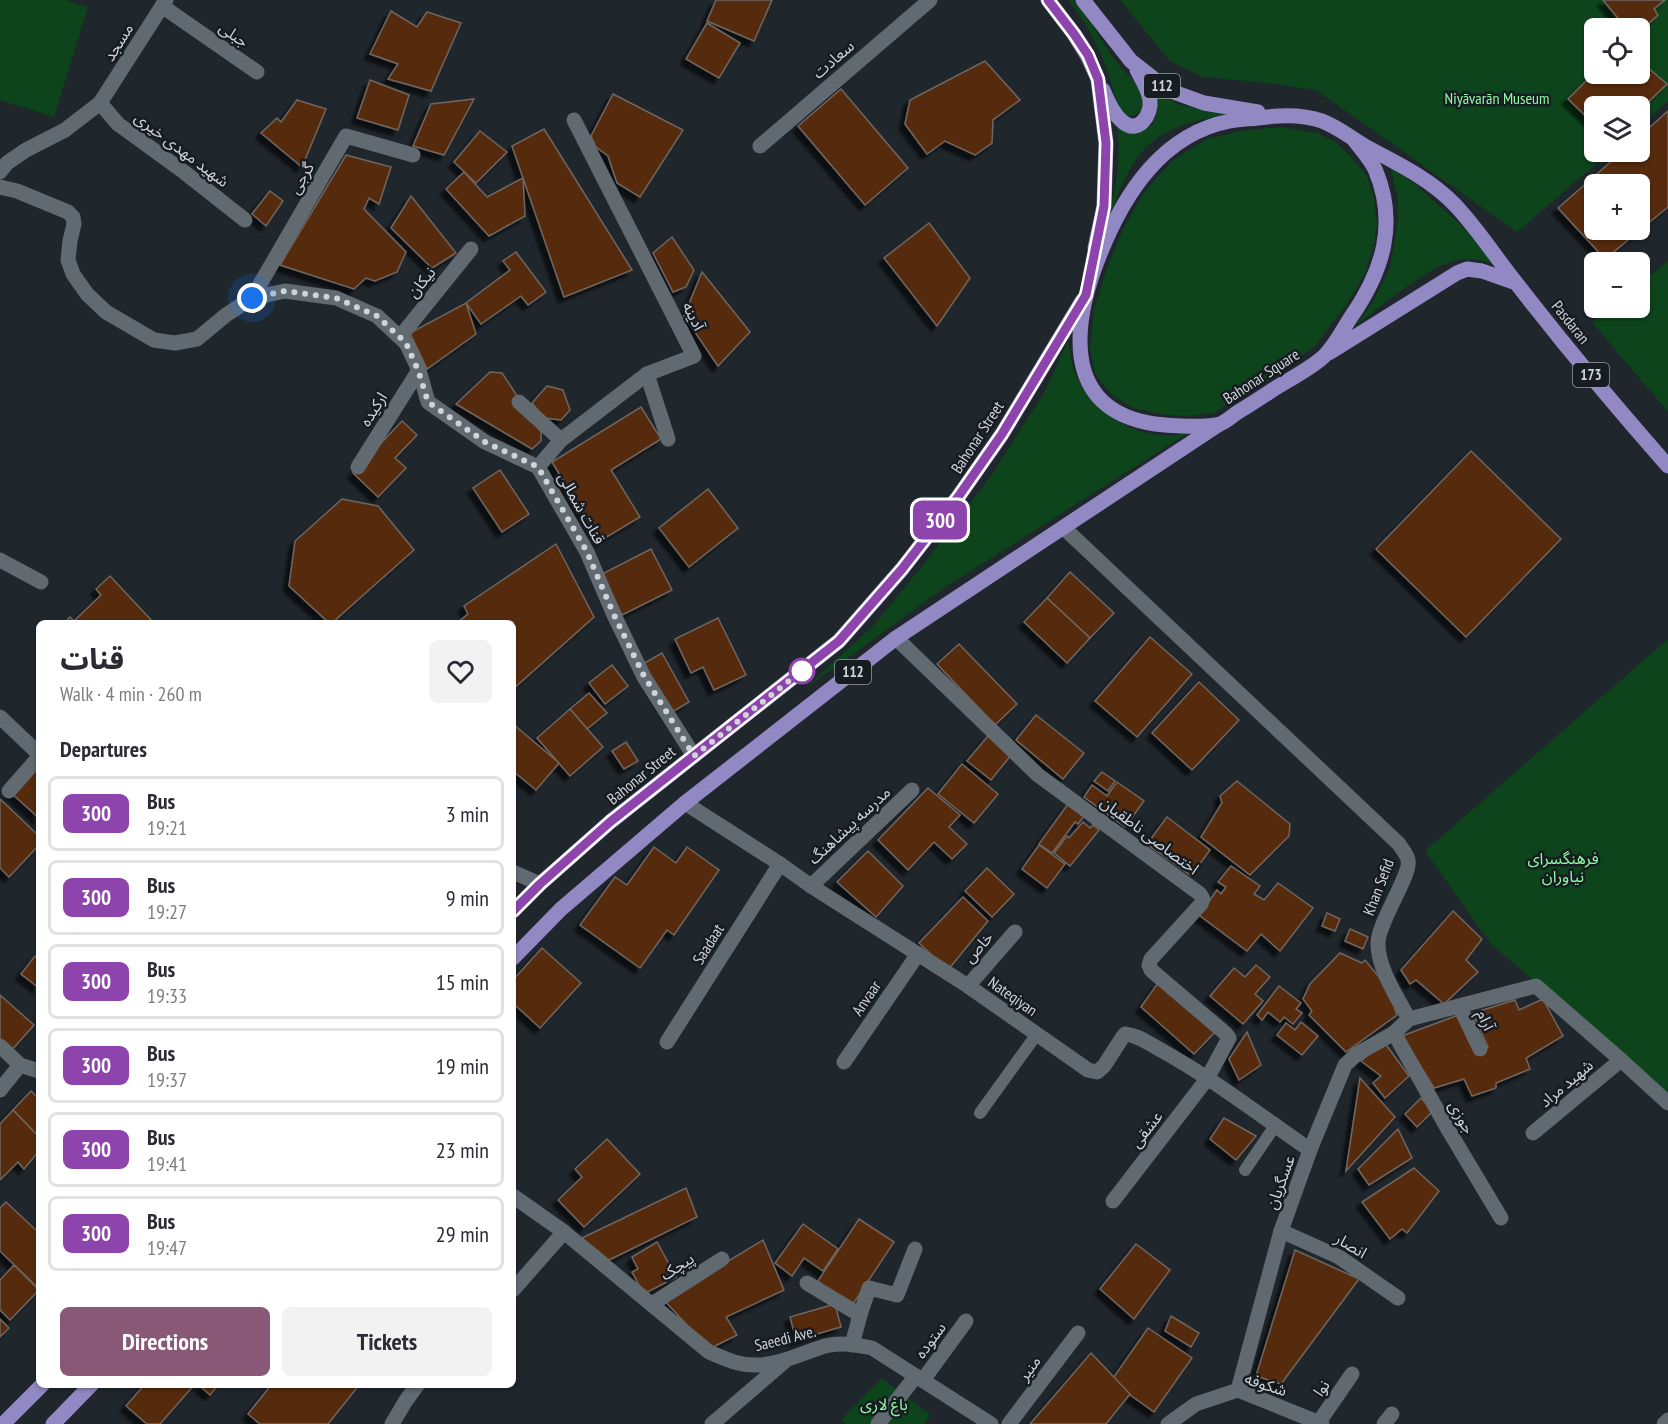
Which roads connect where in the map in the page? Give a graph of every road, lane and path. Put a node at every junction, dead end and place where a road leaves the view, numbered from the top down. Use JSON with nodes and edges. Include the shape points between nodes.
{"nodes":[{"id":1,"x":930,"y":0,"type":"edge"},
{"id":2,"x":1048,"y":0,"type":"edge"},
{"id":3,"x":1083,"y":0,"type":"edge"},
{"id":4,"x":164,"y":3,"type":"edge"},
{"id":5,"x":1131,"y":61,"type":"junction"},
{"id":6,"x":257,"y":72,"type":"dead end"},
{"id":7,"x":1098,"y":79,"type":"junction"},
{"id":8,"x":100,"y":103,"type":"junction"},
{"id":9,"x":1275,"y":116,"type":"junction"},
{"id":10,"x":574,"y":120,"type":"dead end"},
{"id":11,"x":1354,"y":140,"type":"junction"},
{"id":12,"x":760,"y":146,"type":"dead end"},
{"id":13,"x":412,"y":155,"type":"dead end"},
{"id":14,"x":0,"y":172,"type":"edge"},
{"id":15,"x":0,"y":187,"type":"edge"},
{"id":16,"x":245,"y":220,"type":"dead end"},
{"id":17,"x":471,"y":249,"type":"dead end"},
{"id":18,"x":1516,"y":283,"type":"junction"},
{"id":19,"x":1086,"y":295,"type":"junction"},
{"id":20,"x":252,"y":298,"type":"junction"},
{"id":21,"x":400,"y":337,"type":"junction"},
{"id":22,"x":1324,"y":357,"type":"junction"},
{"id":23,"x":418,"y":370,"type":"junction"},
{"id":24,"x":647,"y":374,"type":"junction"},
{"id":25,"x":519,"y":402,"type":"dead end"},
{"id":26,"x":1221,"y":423,"type":"junction"},
{"id":27,"x":668,"y":439,"type":"dead end"},
{"id":28,"x":561,"y":440,"type":"junction"},
{"id":29,"x":1668,"y":466,"type":"edge"},
{"id":30,"x":357,"y":467,"type":"dead end"},
{"id":31,"x":538,"y":467,"type":"junction"},
{"id":32,"x":1064,"y":528,"type":"junction"},
{"id":33,"x":0,"y":560,"type":"edge"},
{"id":34,"x":41,"y":582,"type":"dead end"},
{"id":35,"x":896,"y":638,"type":"junction"},
{"id":36,"x":0,"y":717,"type":"edge"},
{"id":37,"x":36,"y":753,"type":"edge"},
{"id":38,"x":694,"y":756,"type":"junction"},
{"id":39,"x":36,"y":760,"type":"edge"},
{"id":40,"x":912,"y":790,"type":"dead end"},
{"id":41,"x":9,"y":791,"type":"dead end"},
{"id":42,"x":685,"y":803,"type":"junction"},
{"id":43,"x":780,"y":864,"type":"junction"},
{"id":44,"x":516,"y":873,"type":"edge"},
{"id":45,"x":540,"y":884,"type":"junction"},
{"id":46,"x":811,"y":886,"type":"junction"},
{"id":47,"x":516,"y":908,"type":"edge"},
{"id":48,"x":1015,"y":932,"type":"dead end"},
{"id":49,"x":918,"y":954,"type":"junction"},
{"id":50,"x":516,"y":955,"type":"edge"},
{"id":51,"x":968,"y":986,"type":"junction"},
{"id":52,"x":1460,"y":1007,"type":"junction"},
{"id":53,"x":1408,"y":1019,"type":"junction"},
{"id":54,"x":1394,"y":1033,"type":"junction"},
{"id":55,"x":1037,"y":1034,"type":"junction"},
{"id":56,"x":667,"y":1042,"type":"dead end"},
{"id":57,"x":0,"y":1046,"type":"edge"},
{"id":58,"x":1480,"y":1049,"type":"dead end"},
{"id":59,"x":1621,"y":1060,"type":"junction"},
{"id":60,"x":844,"y":1062,"type":"dead end"},
{"id":61,"x":20,"y":1065,"type":"junction"},
{"id":62,"x":36,"y":1070,"type":"edge"},
{"id":63,"x":1207,"y":1079,"type":"junction"},
{"id":64,"x":0,"y":1090,"type":"edge"},
{"id":65,"x":1668,"y":1103,"type":"edge"},
{"id":66,"x":980,"y":1113,"type":"dead end"},
{"id":67,"x":1275,"y":1126,"type":"junction"},
{"id":68,"x":1533,"y":1133,"type":"dead end"},
{"id":69,"x":1310,"y":1150,"type":"junction"},
{"id":70,"x":1245,"y":1170,"type":"dead end"},
{"id":71,"x":516,"y":1198,"type":"edge"},
{"id":72,"x":1113,"y":1201,"type":"dead end"},
{"id":73,"x":1501,"y":1218,"type":"dead end"},
{"id":74,"x":1281,"y":1231,"type":"junction"},
{"id":75,"x":564,"y":1232,"type":"junction"},
{"id":76,"x":915,"y":1250,"type":"dead end"},
{"id":77,"x":722,"y":1258,"type":"dead end"},
{"id":78,"x":807,"y":1283,"type":"dead end"},
{"id":79,"x":516,"y":1287,"type":"edge"},
{"id":80,"x":1398,"y":1298,"type":"dead end"},
{"id":81,"x":651,"y":1304,"type":"junction"},
{"id":82,"x":860,"y":1315,"type":"junction"},
{"id":83,"x":966,"y":1321,"type":"dead end"},
{"id":84,"x":1078,"y":1333,"type":"dead end"},
{"id":85,"x":852,"y":1345,"type":"junction"},
{"id":86,"x":788,"y":1359,"type":"junction"},
{"id":87,"x":1352,"y":1374,"type":"dead end"},
{"id":88,"x":920,"y":1378,"type":"junction"},
{"id":89,"x":39,"y":1388,"type":"edge"},
{"id":90,"x":88,"y":1388,"type":"edge"},
{"id":91,"x":415,"y":1388,"type":"edge"},
{"id":92,"x":1238,"y":1390,"type":"junction"},
{"id":93,"x":1668,"y":1420,"type":"edge"},
{"id":94,"x":1320,"y":1423,"type":"edge"},
{"id":95,"x":3,"y":1424,"type":"edge"},
{"id":96,"x":53,"y":1424,"type":"edge"},
{"id":97,"x":392,"y":1424,"type":"edge"},
{"id":98,"x":712,"y":1424,"type":"edge"},
{"id":99,"x":878,"y":1424,"type":"edge"},
{"id":100,"x":991,"y":1424,"type":"edge"},
{"id":101,"x":1009,"y":1424,"type":"edge"},
{"id":102,"x":1168,"y":1424,"type":"edge"},
{"id":103,"x":1664,"y":1424,"type":"edge"}],
"edges":[{"from":1,"to":12,"type":"street","name":"سعادت"},
{"from":2,"to":7,"type":"main road","name":"Bahonar Street","number":"112","via":[[1088,55]]},
{"from":3,"to":5,"type":"main road","number":"112"},
{"from":4,"to":6,"type":"street","name":"جبلی"},
{"from":4,"to":8,"type":"street","name":"مسجد"},
{"from":5,"to":7,"type":"main road","via":[[1150,100],[1150,110],[1141,124],[1124,124]]},
{"from":5,"to":9,"type":"main road","number":"112","via":[[1168,90],[1203,103]]},
{"from":7,"to":19,"type":"main road","name":"Bahonar Street","number":"112","via":[[1106,143],[1104,206]]},
{"from":8,"to":14,"type":"street","name":"مسجد","via":[[65,130],[7,163]]},
{"from":8,"to":16,"type":"street","name":"شهید مهدی خیری","via":[[118,124]]},
{"from":9,"to":11,"type":"main road","name":"Bahonar Square","via":[[1320,120]]},
{"from":9,"to":19,"type":"main road","name":"Bahonar Square","via":[[1208,127],[1188,136],[1155,162],[1117,216]]},
{"from":10,"to":24,"type":"street","name":"آدینه","via":[[694,356]]},
{"from":11,"to":18,"type":"main road","name":"Pasdaran","number":"173","via":[[1414,172],[1453,203]]},
{"from":11,"to":22,"type":"main road","name":"Bahonar Square","via":[[1373,166],[1384,197],[1385,243],[1377,272],[1361,303]]},
{"from":13,"to":20,"type":"street","name":"گرجی","via":[[346,136]]},
{"from":15,"to":20,"type":"street","name":"قنات شمالى","via":[[74,217],[68,260],[73,274],[106,312],[154,339],[175,343],[197,339]]},
{"from":17,"to":21,"type":"street","name":"نیکان"},
{"from":18,"to":22,"type":"main road","via":[[1467,269]]},
{"from":18,"to":29,"type":"main road","name":"Pasdaran","number":"173"},
{"from":19,"to":26,"type":"main road","name":"Bahonar Square","via":[[1079,353],[1084,374],[1106,405],[1144,423]]},
{"from":19,"to":38,"type":"main road","name":"Bahonar Street","number":"112","via":[[1002,434],[902,569],[839,641]]},
{"from":20,"to":21,"type":"street","name":"قنات شمالى","via":[[285,291],[336,298],[377,316]]},
{"from":21,"to":23,"type":"street","name":"قنات شمالى"},
{"from":22,"to":26,"type":"main road","name":"Bahonar Square"},
{"from":23,"to":30,"type":"street","name":"ارکیده"},
{"from":23,"to":31,"type":"street","name":"قنات شمالى","via":[[428,402],[485,442]]},
{"from":24,"to":27,"type":"street"},
{"from":24,"to":28,"type":"street","name":"آدینه"},
{"from":25,"to":28,"type":"street"},
{"from":26,"to":32,"type":"main road","number":"112"},
{"from":28,"to":31,"type":"street","name":"آدینه"},
{"from":31,"to":38,"type":"street","name":"قنات شمالى","via":[[587,552],[644,676]]},
{"from":32,"to":35,"type":"main road","number":"112"},
{"from":32,"to":53,"type":"street","name":"Khan Sefid","via":[[1399,843],[1408,860],[1407,871],[1378,940],[1379,957]]},
{"from":33,"to":34,"type":"street"},
{"from":35,"to":42,"type":"main road","number":"112"},
{"from":35,"to":63,"type":"street","name":"اختصاصی ناطقیان","via":[[1038,775],[1200,894],[1201,904],[1149,965],[1229,1038]]},
{"from":36,"to":37,"type":"street"},
{"from":38,"to":45,"type":"main road","name":"Bahonar Street","number":"112"},
{"from":39,"to":41,"type":"street"},
{"from":40,"to":46,"type":"street","name":"مدرسه پیشاهنگ"},
{"from":42,"to":43,"type":"street","name":"Nateqiyan"},
{"from":42,"to":50,"type":"main road","number":"112","via":[[561,909]]},
{"from":43,"to":46,"type":"street","name":"Nateqiyan"},
{"from":43,"to":56,"type":"street","name":"Saadaat"},
{"from":44,"to":45,"type":"street"},
{"from":45,"to":47,"type":"main road","name":"Bahonar Street","number":"112"},
{"from":46,"to":49,"type":"street","name":"Nateqiyan"},
{"from":48,"to":51,"type":"street","name":"خاص"},
{"from":49,"to":51,"type":"street","name":"Nateqiyan"},
{"from":49,"to":60,"type":"street","name":"Anvaar"},
{"from":51,"to":55,"type":"street","name":"Nateqiyan"},
{"from":52,"to":53,"type":"street"},
{"from":52,"to":58,"type":"street","name":"آرام"},
{"from":52,"to":59,"type":"street","via":[[1536,986]]},
{"from":53,"to":54,"type":"street","name":"عسگریان"},
{"from":54,"to":69,"type":"street","name":"عسگریان","via":[[1345,1065]]},
{"from":54,"to":73,"type":"street","name":"جوزی"},
{"from":55,"to":63,"type":"street","name":"Nateqiyan","via":[[1088,1070],[1097,1072],[1125,1034],[1133,1035]]},
{"from":55,"to":66,"type":"lane"},
{"from":57,"to":61,"type":"street"},
{"from":59,"to":65,"type":"street"},
{"from":59,"to":68,"type":"street","name":"شهید مراد"},
{"from":61,"to":62,"type":"street"},
{"from":61,"to":64,"type":"street"},
{"from":63,"to":67,"type":"street","name":"Nateqiyan"},
{"from":63,"to":72,"type":"street","name":"عشقی"},
{"from":67,"to":69,"type":"street","name":"Nateqiyan"},
{"from":67,"to":70,"type":"lane"},
{"from":69,"to":74,"type":"street","name":"عسگریان"},
{"from":71,"to":75,"type":"street","name":"Saeedi Ave."},
{"from":74,"to":80,"type":"street","name":"انصار","via":[[1339,1257]]},
{"from":74,"to":92,"type":"street","name":"عسگریان"},
{"from":75,"to":79,"type":"street"},
{"from":75,"to":81,"type":"street","name":"Saeedi Ave."},
{"from":76,"to":82,"type":"street","via":[[897,1295],[869,1288]]},
{"from":77,"to":81,"type":"street","name":"پیچک"},
{"from":78,"to":82,"type":"street"},
{"from":81,"to":86,"type":"street","name":"Saeedi Ave.","via":[[709,1352],[734,1362],[759,1365]]},
{"from":82,"to":85,"type":"street"},
{"from":83,"to":88,"type":"street","name":"ستوده"},
{"from":84,"to":101,"type":"street","name":"منیر"},
{"from":85,"to":86,"type":"street","name":"Saeedi Ave.","via":[[828,1346]]},
{"from":85,"to":88,"type":"street","name":"Saeedi Ave.","via":[[872,1348]]},
{"from":86,"to":98,"type":"street"},
{"from":87,"to":94,"type":"street","name":"نوا"},
{"from":88,"to":99,"type":"street","name":"ستوده"},
{"from":88,"to":100,"type":"street","name":"Saeedi Ave."},
{"from":89,"to":95,"type":"main road"},
{"from":90,"to":96,"type":"main road"},
{"from":91,"to":97,"type":"street"},
{"from":92,"to":94,"type":"street","name":"شکوفه"},
{"from":92,"to":102,"type":"street","name":"شکوفه","via":[[1196,1404]]},
{"from":93,"to":103,"type":"street"}]}
